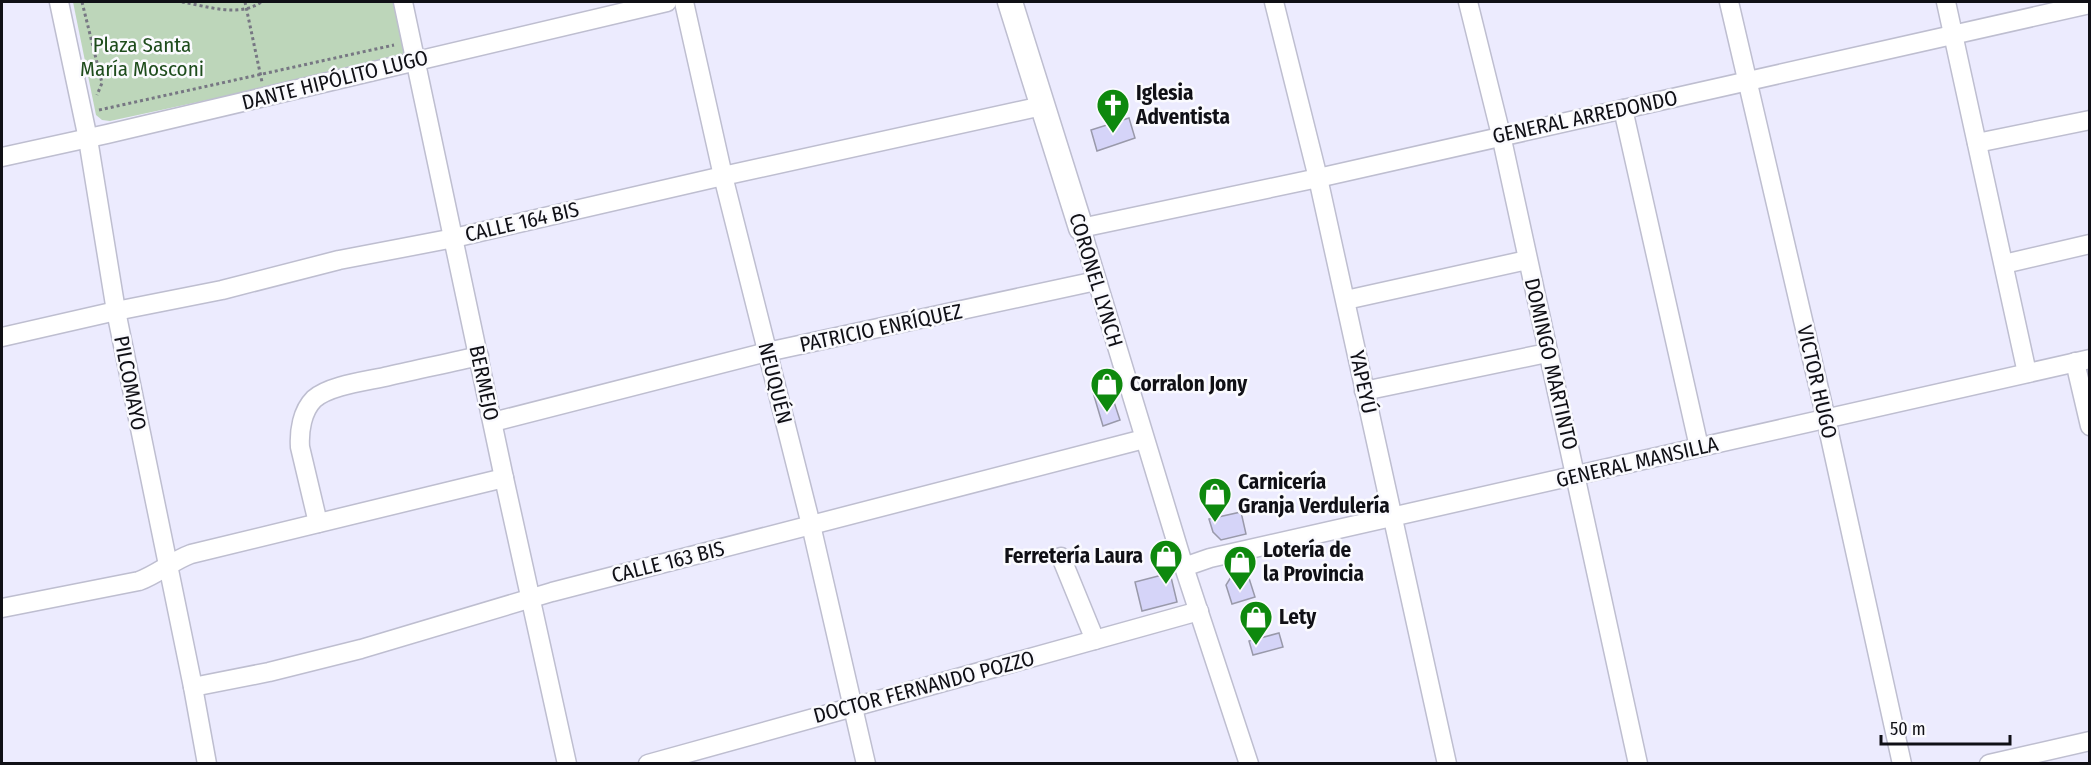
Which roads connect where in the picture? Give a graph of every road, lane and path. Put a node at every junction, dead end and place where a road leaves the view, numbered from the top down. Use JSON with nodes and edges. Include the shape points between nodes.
{"nodes":[{"id":1,"x":59,"y":2,"type":"edge"},
{"id":2,"x":82,"y":2,"type":"edge"},
{"id":3,"x":182,"y":2,"type":"edge"},
{"id":4,"x":245,"y":2,"type":"edge"},
{"id":5,"x":261,"y":2,"type":"edge"},
{"id":6,"x":403,"y":2,"type":"edge"},
{"id":7,"x":667,"y":2,"type":"edge"},
{"id":8,"x":684,"y":2,"type":"edge"},
{"id":9,"x":1010,"y":2,"type":"edge"},
{"id":10,"x":1274,"y":2,"type":"edge"},
{"id":11,"x":1468,"y":2,"type":"edge"},
{"id":12,"x":1730,"y":2,"type":"edge"},
{"id":13,"x":1946,"y":2,"type":"edge"},
{"id":14,"x":2090,"y":4,"type":"edge"},
{"id":15,"x":246,"y":10,"type":"junction"},
{"id":16,"x":1953,"y":36,"type":"junction"},
{"id":17,"x":412,"y":42,"type":"junction"},
{"id":18,"x":416,"y":60,"type":"junction"},
{"id":19,"x":261,"y":74,"type":"junction"},
{"id":20,"x":1747,"y":81,"type":"junction"},
{"id":21,"x":96,"y":97,"type":"dead end"},
{"id":22,"x":266,"y":97,"type":"junction"},
{"id":23,"x":1042,"y":106,"type":"junction"},
{"id":24,"x":93,"y":109,"type":"junction"},
{"id":25,"x":1623,"y":109,"type":"junction"},
{"id":26,"x":2090,"y":120,"type":"edge"},
{"id":27,"x":107,"y":134,"type":"junction"},
{"id":28,"x":1501,"y":135,"type":"junction"},
{"id":29,"x":88,"y":139,"type":"junction"},
{"id":30,"x":1977,"y":143,"type":"junction"},
{"id":31,"x":2,"y":157,"type":"edge"},
{"id":32,"x":723,"y":176,"type":"junction"},
{"id":33,"x":1318,"y":178,"type":"junction"},
{"id":34,"x":1081,"y":228,"type":"junction"},
{"id":35,"x":454,"y":238,"type":"junction"},
{"id":36,"x":2090,"y":244,"type":"edge"},
{"id":37,"x":1527,"y":260,"type":"junction"},
{"id":38,"x":2004,"y":264,"type":"junction"},
{"id":39,"x":1096,"y":281,"type":"junction"},
{"id":40,"x":1346,"y":300,"type":"junction"},
{"id":41,"x":116,"y":311,"type":"junction"},
{"id":42,"x":2,"y":337,"type":"edge"},
{"id":43,"x":767,"y":352,"type":"junction"},
{"id":44,"x":1547,"y":353,"type":"junction"},
{"id":45,"x":479,"y":356,"type":"junction"},
{"id":46,"x":2082,"y":361,"type":"edge"},
{"id":47,"x":2027,"y":372,"type":"junction"},
{"id":48,"x":1364,"y":391,"type":"junction"},
{"id":49,"x":1826,"y":419,"type":"junction"},
{"id":50,"x":493,"y":422,"type":"junction"},
{"id":51,"x":2090,"y":426,"type":"edge"},
{"id":52,"x":1144,"y":439,"type":"junction"},
{"id":53,"x":1699,"y":447,"type":"junction"},
{"id":54,"x":1576,"y":476,"type":"junction"},
{"id":55,"x":504,"y":478,"type":"junction"},
{"id":56,"x":1392,"y":517,"type":"junction"},
{"id":57,"x":318,"y":523,"type":"junction"},
{"id":58,"x":811,"y":525,"type":"junction"},
{"id":59,"x":1061,"y":557,"type":"dead end"},
{"id":60,"x":167,"y":567,"type":"junction"},
{"id":61,"x":1184,"y":567,"type":"junction"},
{"id":62,"x":531,"y":599,"type":"junction"},
{"id":63,"x":2,"y":608,"type":"edge"},
{"id":64,"x":1199,"y":611,"type":"junction"},
{"id":65,"x":1095,"y":640,"type":"junction"},
{"id":66,"x":193,"y":687,"type":"junction"},
{"id":67,"x":851,"y":707,"type":"junction"},
{"id":68,"x":2090,"y":741,"type":"edge"},
{"id":69,"x":207,"y":764,"type":"edge"},
{"id":70,"x":567,"y":764,"type":"edge"},
{"id":71,"x":648,"y":764,"type":"edge"},
{"id":72,"x":866,"y":764,"type":"edge"},
{"id":73,"x":1249,"y":764,"type":"edge"},
{"id":74,"x":1447,"y":764,"type":"edge"},
{"id":75,"x":1638,"y":764,"type":"edge"},
{"id":76,"x":1902,"y":764,"type":"edge"},
{"id":77,"x":1989,"y":764,"type":"edge"}],
"edges":[{"from":1,"to":24,"type":"street","name":"PILCOMAYO"},
{"from":2,"to":21,"type":"path","via":[[102,83]]},
{"from":3,"to":15,"type":"path"},
{"from":4,"to":15,"type":"path"},
{"from":5,"to":15,"type":"path"},
{"from":6,"to":17,"type":"street","name":"BERMEJO"},
{"from":7,"to":18,"type":"street","name":"DANTE HIPÓLITO LUGO"},
{"from":8,"to":32,"type":"street","name":"NEUQUÉN"},
{"from":9,"to":23,"type":"main road","name":"CORONEL LYNCH"},
{"from":10,"to":33,"type":"street","name":"YAPEYÚ"},
{"from":11,"to":28,"type":"street","name":"DOMINGO MARTINTO"},
{"from":12,"to":20,"type":"street","name":"VICTOR HUGO"},
{"from":13,"to":16,"type":"street"},
{"from":14,"to":16,"type":"street","name":"GENERAL ARREDONDO"},
{"from":15,"to":19,"type":"path"},
{"from":16,"to":20,"type":"street","name":"GENERAL ARREDONDO"},
{"from":16,"to":30,"type":"street"},
{"from":17,"to":18,"type":"street","name":"BERMEJO"},
{"from":17,"to":19,"type":"path"},
{"from":18,"to":22,"type":"street","name":"DANTE HIPÓLITO LUGO"},
{"from":18,"to":35,"type":"street","name":"BERMEJO"},
{"from":19,"to":22,"type":"path"},
{"from":19,"to":24,"type":"path"},
{"from":20,"to":25,"type":"street","name":"GENERAL ARREDONDO"},
{"from":20,"to":49,"type":"street","name":"VICTOR HUGO"},
{"from":22,"to":27,"type":"street","name":"DANTE HIPÓLITO LUGO"},
{"from":23,"to":32,"type":"street","name":"CALLE 164 BIS"},
{"from":23,"to":34,"type":"main road","name":"CORONEL LYNCH"},
{"from":24,"to":27,"type":"path"},
{"from":24,"to":29,"type":"street","name":"PILCOMAYO"},
{"from":25,"to":28,"type":"street","name":"GENERAL ARREDONDO"},
{"from":25,"to":53,"type":"street"},
{"from":26,"to":30,"type":"street"},
{"from":27,"to":29,"type":"street","name":"DANTE HIPÓLITO LUGO"},
{"from":28,"to":33,"type":"street","name":"GENERAL ARREDONDO"},
{"from":28,"to":37,"type":"street","name":"DOMINGO MARTINTO"},
{"from":29,"to":31,"type":"street","name":"DANTE HIPÓLITO LUGO"},
{"from":29,"to":41,"type":"street","name":"PILCOMAYO"},
{"from":30,"to":38,"type":"street"},
{"from":32,"to":35,"type":"street","name":"CALLE 164 BIS"},
{"from":32,"to":43,"type":"street","name":"NEUQUÉN"},
{"from":33,"to":34,"type":"street","name":"GENERAL ARREDONDO"},
{"from":33,"to":40,"type":"street","name":"YAPEYÚ"},
{"from":34,"to":39,"type":"street","name":"CORONEL LYNCH"},
{"from":35,"to":41,"type":"street","name":"CALLE 164 BIS"},
{"from":35,"to":45,"type":"street","name":"BERMEJO"},
{"from":36,"to":38,"type":"street"},
{"from":37,"to":40,"type":"street"},
{"from":37,"to":44,"type":"street","name":"DOMINGO MARTINTO"},
{"from":38,"to":47,"type":"street"},
{"from":39,"to":43,"type":"street","name":"PATRICIO ENRÍQUEZ"},
{"from":39,"to":52,"type":"street","name":"CORONEL LYNCH"},
{"from":40,"to":48,"type":"street","name":"YAPEYÚ"},
{"from":41,"to":42,"type":"street","name":"CALLE 164 BIS"},
{"from":41,"to":60,"type":"street","name":"PILCOMAYO"},
{"from":43,"to":50,"type":"street","name":"PATRICIO ENRÍQUEZ"},
{"from":43,"to":58,"type":"street","name":"NEUQUÉN"},
{"from":44,"to":48,"type":"street"},
{"from":44,"to":54,"type":"street","name":"DOMINGO MARTINTO"},
{"from":45,"to":50,"type":"street","name":"BERMEJO"},
{"from":45,"to":57,"type":"street","via":[[353,384],[315,398],[307,408],[299,434]]},
{"from":46,"to":47,"type":"street","name":"GENERAL MANSILLA"},
{"from":46,"to":51,"type":"street"},
{"from":47,"to":49,"type":"street","name":"GENERAL MANSILLA"},
{"from":48,"to":56,"type":"street","name":"YAPEYÚ"},
{"from":49,"to":53,"type":"street","name":"GENERAL MANSILLA"},
{"from":49,"to":76,"type":"street","name":"VICTOR HUGO"},
{"from":50,"to":55,"type":"street","name":"BERMEJO"},
{"from":52,"to":58,"type":"street","name":"CALLE 163 BIS"},
{"from":52,"to":61,"type":"street","name":"CORONEL LYNCH"},
{"from":53,"to":54,"type":"street","name":"GENERAL MANSILLA"},
{"from":54,"to":56,"type":"street","name":"GENERAL MANSILLA"},
{"from":54,"to":75,"type":"street","name":"DOMINGO MARTINTO"},
{"from":55,"to":57,"type":"street"},
{"from":55,"to":62,"type":"street","name":"BERMEJO"},
{"from":56,"to":61,"type":"street","name":"GENERAL MANSILLA"},
{"from":56,"to":74,"type":"street","name":"YAPEYÚ"},
{"from":57,"to":60,"type":"street","via":[[191,554]]},
{"from":58,"to":62,"type":"street","name":"CALLE 163 BIS"},
{"from":58,"to":67,"type":"street","name":"NEUQUÉN"},
{"from":59,"to":65,"type":"street"},
{"from":60,"to":63,"type":"street","via":[[139,581]]},
{"from":60,"to":66,"type":"street","name":"PILCOMAYO"},
{"from":61,"to":64,"type":"street","name":"CORONEL LYNCH"},
{"from":62,"to":66,"type":"street","name":"CALLE 163 BIS","via":[[270,672]]},
{"from":62,"to":70,"type":"street","name":"BERMEJO"},
{"from":64,"to":65,"type":"street","name":"DOCTOR FERNANDO POZZO"},
{"from":64,"to":73,"type":"street","name":"CORONEL LYNCH"},
{"from":65,"to":67,"type":"street","name":"DOCTOR FERNANDO POZZO"},
{"from":66,"to":69,"type":"street","name":"PILCOMAYO"},
{"from":67,"to":71,"type":"street","name":"DOCTOR FERNANDO POZZO"},
{"from":67,"to":72,"type":"street","name":"NEUQUÉN"},
{"from":68,"to":77,"type":"street"}]}
